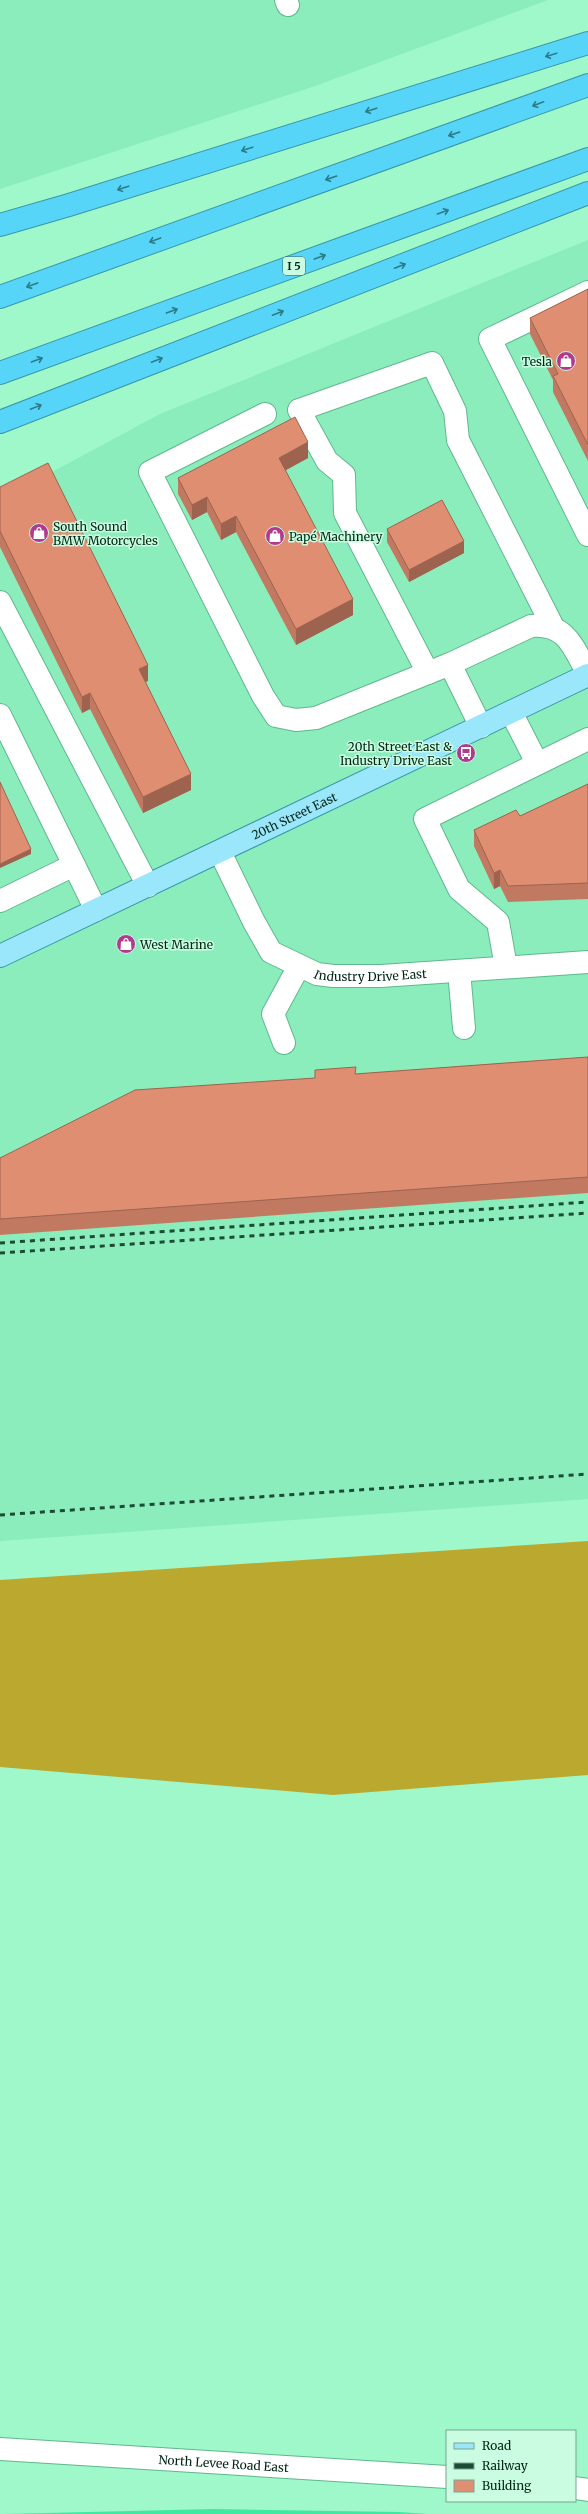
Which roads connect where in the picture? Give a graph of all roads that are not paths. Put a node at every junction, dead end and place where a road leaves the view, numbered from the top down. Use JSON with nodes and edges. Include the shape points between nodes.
{"nodes":[{"id":1,"x":588,"y":44,"type":"edge"},
{"id":2,"x":588,"y":85,"type":"edge"},
{"id":3,"x":588,"y":159,"type":"edge"},
{"id":4,"x":588,"y":193,"type":"edge"},
{"id":5,"x":0,"y":225,"type":"edge"},
{"id":6,"x":588,"y":292,"type":"edge"},
{"id":7,"x":0,"y":297,"type":"edge"},
{"id":8,"x":0,"y":373,"type":"edge"},
{"id":9,"x":265,"y":414,"type":"dead end"},
{"id":10,"x":0,"y":422,"type":"edge"},
{"id":11,"x":588,"y":535,"type":"edge"},
{"id":12,"x":0,"y":602,"type":"edge"},
{"id":13,"x":553,"y":627,"type":"junction"},
{"id":14,"x":450,"y":664,"type":"junction"},
{"id":15,"x":428,"y":673,"type":"junction"},
{"id":16,"x":588,"y":675,"type":"edge"},
{"id":17,"x":511,"y":712,"type":"junction"},
{"id":18,"x":0,"y":715,"type":"edge"},
{"id":19,"x":481,"y":726,"type":"junction"},
{"id":20,"x":588,"y":740,"type":"edge"},
{"id":21,"x":537,"y":763,"type":"junction"},
{"id":22,"x":220,"y":852,"type":"junction"},
{"id":23,"x":74,"y":865,"type":"junction"},
{"id":24,"x":148,"y":886,"type":"junction"},
{"id":25,"x":0,"y":901,"type":"edge"},
{"id":26,"x":96,"y":910,"type":"junction"},
{"id":27,"x":0,"y":956,"type":"edge"},
{"id":28,"x":588,"y":962,"type":"edge"},
{"id":29,"x":299,"y":966,"type":"junction"},
{"id":30,"x":506,"y":967,"type":"junction"},
{"id":31,"x":459,"y":971,"type":"junction"},
{"id":32,"x":464,"y":1028,"type":"dead end"},
{"id":33,"x":284,"y":1042,"type":"dead end"},
{"id":34,"x":0,"y":2449,"type":"edge"},
{"id":35,"x":446,"y":2477,"type":"edge"},
{"id":36,"x":576,"y":2488,"type":"edge"},
{"id":37,"x":588,"y":2490,"type":"edge"}],
"edges":[{"from":1,"to":5,"type":"highway","one_way":true},
{"from":2,"to":7,"type":"highway","one_way":true},
{"from":8,"to":3,"type":"highway","number":"I 5","one_way":true},
{"from":10,"to":4,"type":"highway","one_way":true},
{"from":6,"to":11,"type":"street","via":[[490,339]]},
{"from":9,"to":15,"type":"street","via":[[150,472],[263,696],[276,716],[296,720],[316,718]]},
{"from":12,"to":24,"type":"street"},
{"from":13,"to":14,"type":"street","via":[[531,626]]},
{"from":13,"to":15,"type":"street","via":[[458,440],[454,411],[432,363],[299,410],[327,461],[344,475],[345,513]]},
{"from":13,"to":16,"type":"street","via":[[566,636]]},
{"from":14,"to":15,"type":"street"},
{"from":14,"to":19,"type":"street"},
{"from":16,"to":17,"type":"main road","name":"20th Street East"},
{"from":17,"to":19,"type":"main road","name":"20th Street East"},
{"from":17,"to":21,"type":"street"},
{"from":18,"to":23,"type":"street"},
{"from":19,"to":22,"type":"main road","name":"20th Street East"},
{"from":20,"to":21,"type":"street"},
{"from":21,"to":30,"type":"street","via":[[425,819],[459,889],[498,922]]},
{"from":22,"to":24,"type":"main road","name":"20th Street East"},
{"from":22,"to":29,"type":"street","name":"Industry Drive East","via":[[271,952]]},
{"from":23,"to":25,"type":"street"},
{"from":23,"to":26,"type":"street"},
{"from":24,"to":26,"type":"main road","name":"20th Street East"},
{"from":26,"to":27,"type":"main road","name":"20th Street East"},
{"from":28,"to":30,"type":"street","name":"Industry Drive East"},
{"from":29,"to":31,"type":"street","name":"Industry Drive East","via":[[317,974],[333,976]]},
{"from":29,"to":33,"type":"street","via":[[273,1014]]},
{"from":30,"to":31,"type":"street","name":"Industry Drive East"},
{"from":31,"to":32,"type":"street"},
{"from":34,"to":35,"type":"street","name":"North Levee Road East"},
{"from":36,"to":37,"type":"street"}]}
